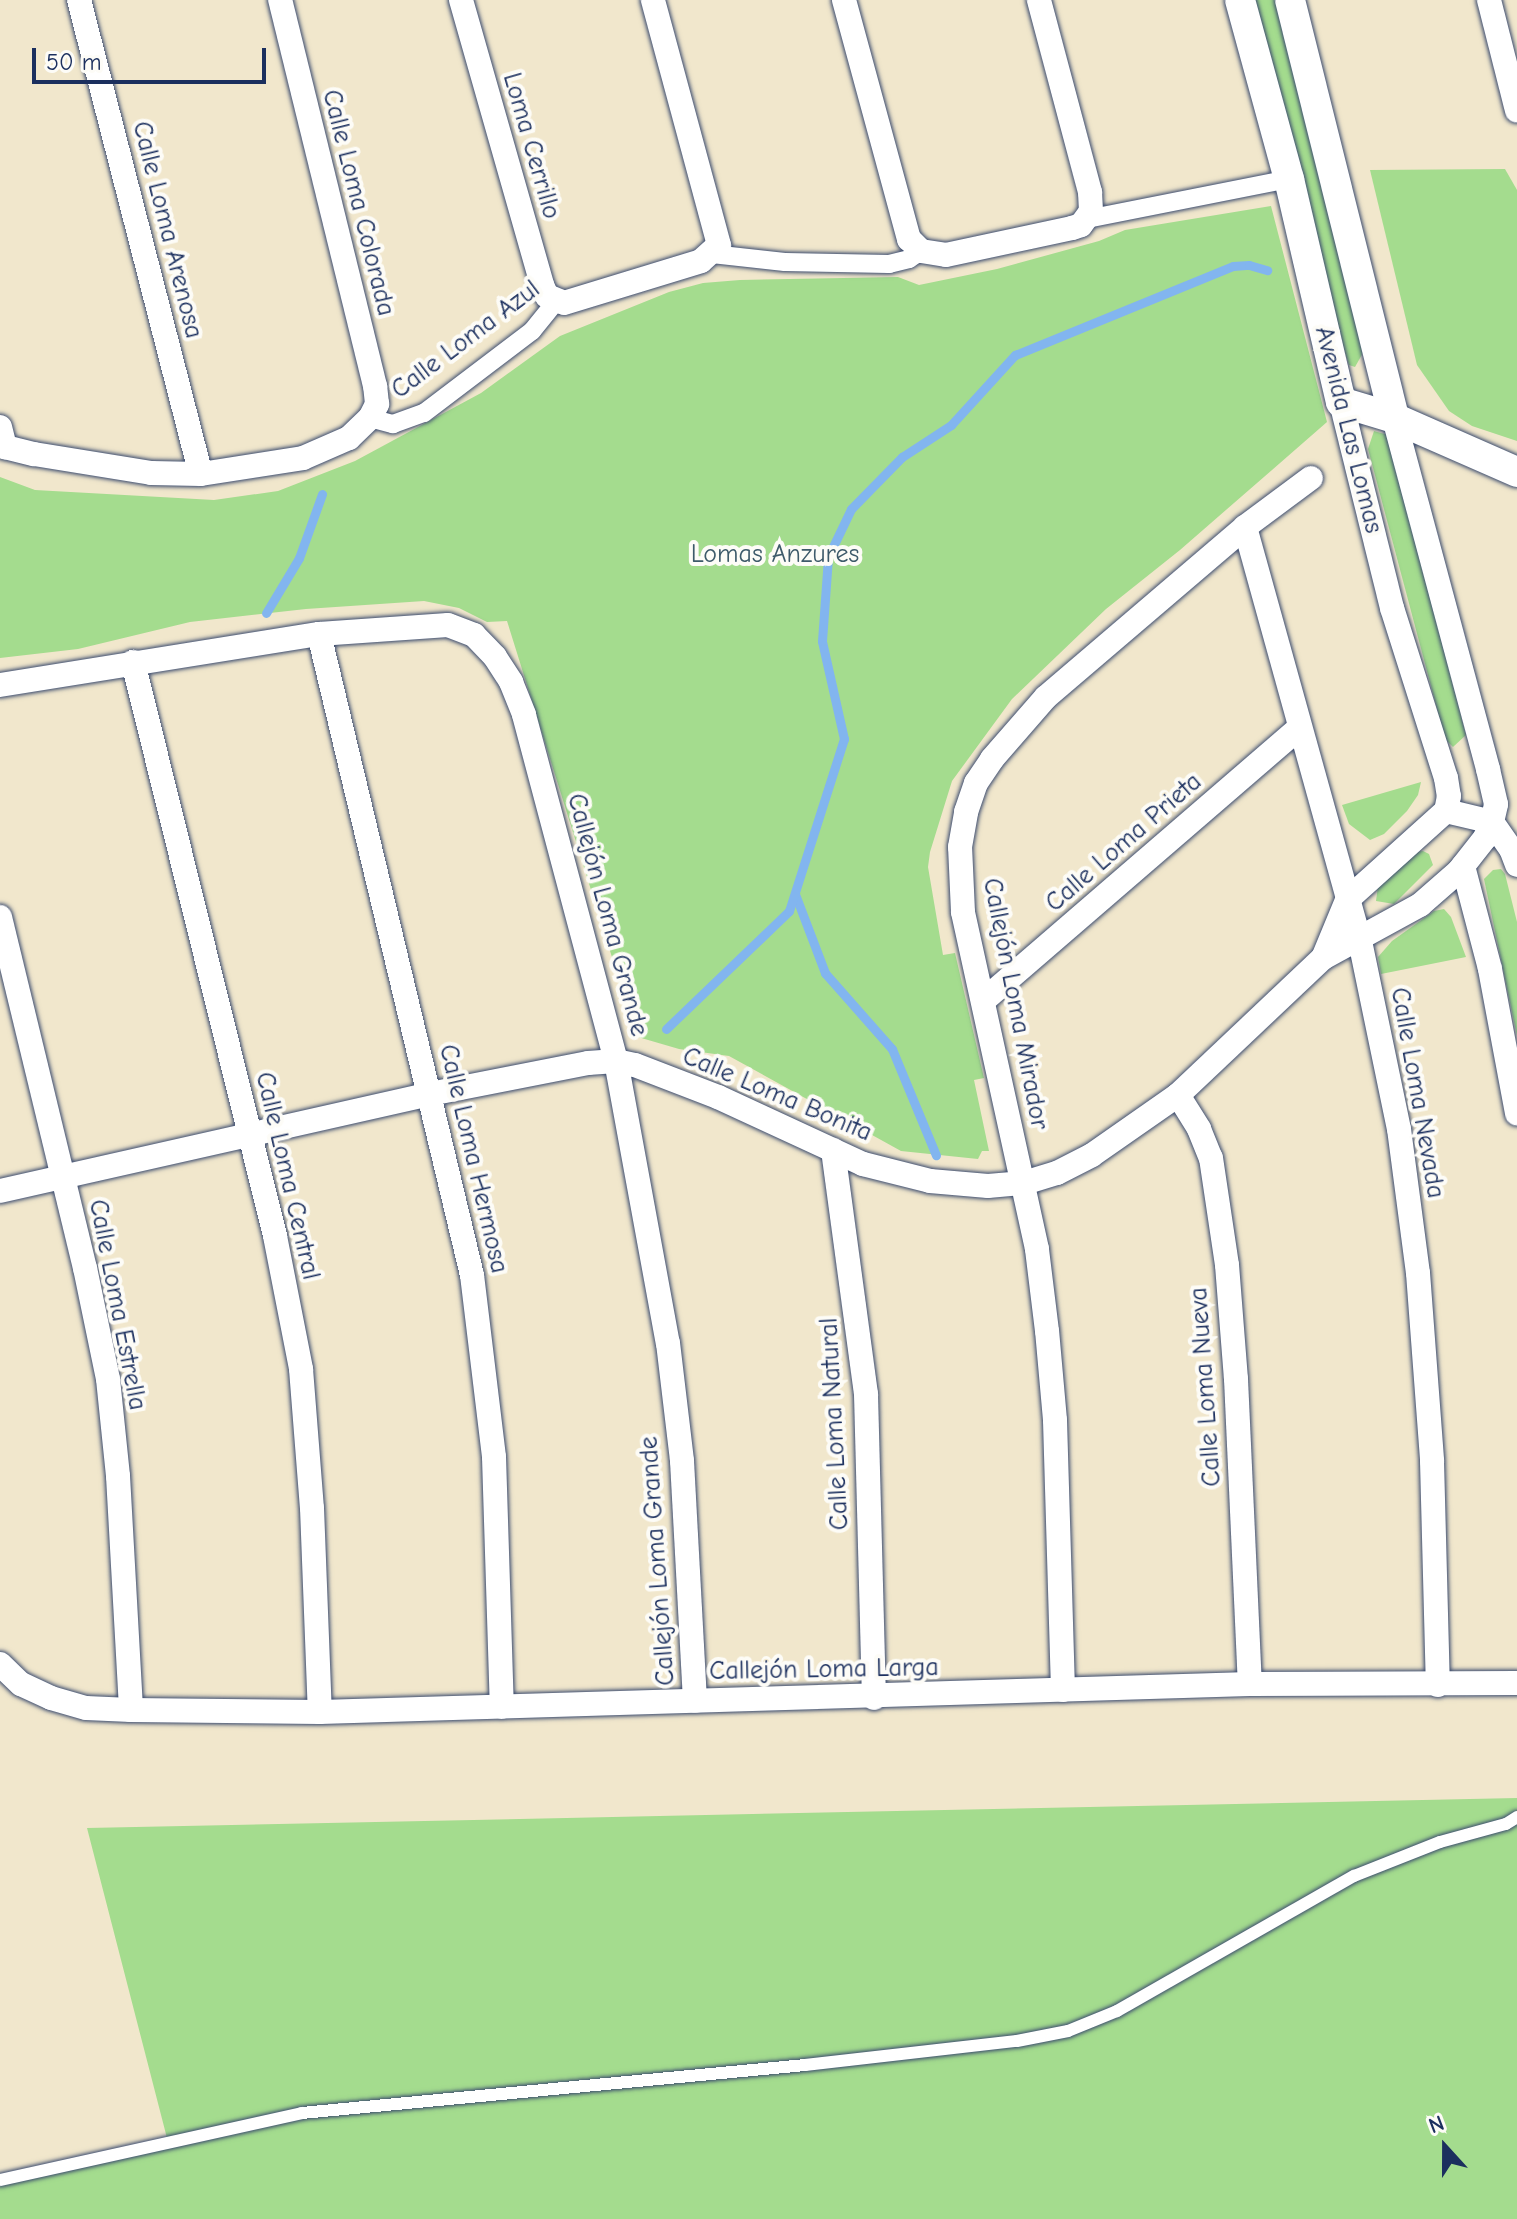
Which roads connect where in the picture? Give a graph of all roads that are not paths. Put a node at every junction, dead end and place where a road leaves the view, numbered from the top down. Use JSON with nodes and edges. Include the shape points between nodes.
{"nodes":[{"id":1,"x":79,"y":0,"type":"edge"},
{"id":2,"x":280,"y":0,"type":"edge"},
{"id":3,"x":461,"y":0,"type":"edge"},
{"id":4,"x":653,"y":0,"type":"edge"},
{"id":5,"x":844,"y":0,"type":"edge"},
{"id":6,"x":1039,"y":0,"type":"edge"},
{"id":7,"x":1240,"y":0,"type":"edge"},
{"id":8,"x":1290,"y":0,"type":"edge"},
{"id":9,"x":1489,"y":0,"type":"edge"},
{"id":10,"x":1517,"y":111,"type":"edge"},
{"id":11,"x":1289,"y":179,"type":"junction"},
{"id":12,"x":1087,"y":219,"type":"junction"},
{"id":13,"x":921,"y":251,"type":"junction"},
{"id":14,"x":712,"y":254,"type":"junction"},
{"id":15,"x":556,"y":301,"type":"junction"},
{"id":16,"x":1341,"y":402,"type":"junction"},
{"id":17,"x":370,"y":418,"type":"junction"},
{"id":18,"x":1394,"y":418,"type":"junction"},
{"id":19,"x":2,"y":440,"type":"edge"},
{"id":20,"x":1517,"y":472,"type":"edge"},
{"id":21,"x":201,"y":474,"type":"junction"},
{"id":22,"x":1311,"y":478,"type":"dead end"},
{"id":23,"x":1245,"y":527,"type":"junction"},
{"id":24,"x":319,"y":634,"type":"junction"},
{"id":25,"x":133,"y":662,"type":"junction"},
{"id":26,"x":0,"y":685,"type":"edge"},
{"id":27,"x":1299,"y":728,"type":"junction"},
{"id":28,"x":1446,"y":811,"type":"junction"},
{"id":29,"x":1492,"y":822,"type":"junction"},
{"id":30,"x":1517,"y":865,"type":"edge"},
{"id":31,"x":1463,"y":866,"type":"junction"},
{"id":32,"x":1347,"y":900,"type":"junction"},
{"id":33,"x":0,"y":917,"type":"edge"},
{"id":34,"x":1360,"y":941,"type":"junction"},
{"id":35,"x":1323,"y":958,"type":"junction"},
{"id":36,"x":984,"y":1000,"type":"junction"},
{"id":37,"x":616,"y":1061,"type":"junction"},
{"id":38,"x":430,"y":1094,"type":"junction"},
{"id":39,"x":1178,"y":1095,"type":"junction"},
{"id":40,"x":1517,"y":1113,"type":"edge"},
{"id":41,"x":251,"y":1136,"type":"junction"},
{"id":42,"x":833,"y":1150,"type":"junction"},
{"id":43,"x":62,"y":1177,"type":"junction"},
{"id":44,"x":1024,"y":1183,"type":"junction"},
{"id":45,"x":0,"y":1191,"type":"edge"},
{"id":46,"x":0,"y":1664,"type":"edge"},
{"id":47,"x":1517,"y":1683,"type":"edge"},
{"id":48,"x":1250,"y":1684,"type":"junction"},
{"id":49,"x":1438,"y":1685,"type":"junction"},
{"id":50,"x":1063,"y":1690,"type":"junction"},
{"id":51,"x":874,"y":1698,"type":"junction"},
{"id":52,"x":695,"y":1701,"type":"junction"},
{"id":53,"x":502,"y":1707,"type":"junction"},
{"id":54,"x":131,"y":1710,"type":"junction"},
{"id":55,"x":320,"y":1712,"type":"junction"},
{"id":56,"x":1517,"y":1817,"type":"edge"},
{"id":57,"x":0,"y":2180,"type":"edge"}],
"edges":[{"from":1,"to":21,"type":"street","name":"Calle Loma Arenosa"},
{"from":2,"to":17,"type":"street","name":"Calle Loma Colorada","via":[[375,386],[377,404]]},
{"from":3,"to":15,"type":"street","name":"Loma Cerrillo","via":[[534,261],[547,296]]},
{"from":4,"to":14,"type":"street","via":[[718,235]]},
{"from":5,"to":13,"type":"street","via":[[905,226]]},
{"from":6,"to":12,"type":"street","via":[[1090,192]]},
{"from":7,"to":11,"type":"street","name":"Avenida Las Lomas"},
{"from":8,"to":18,"type":"street","name":"Avenida Las Lomas"},
{"from":9,"to":10,"type":"street"},
{"from":11,"to":12,"type":"street"},
{"from":11,"to":16,"type":"street","name":"Avenida Las Lomas"},
{"from":12,"to":13,"type":"street","via":[[1072,228],[946,255]]},
{"from":13,"to":14,"type":"street","name":"Calle Loma Azul","via":[[889,264]]},
{"from":14,"to":15,"type":"street","name":"Calle Loma Azul","via":[[572,303]]},
{"from":15,"to":17,"type":"street","name":"Calle Loma Azul","via":[[532,331],[424,413],[393,424]]},
{"from":16,"to":18,"type":"street"},
{"from":16,"to":28,"type":"street","name":"Avenida Las Lomas","via":[[1392,608],[1446,778]]},
{"from":17,"to":21,"type":"street","via":[[349,438],[303,458]]},
{"from":18,"to":20,"type":"street"},
{"from":18,"to":29,"type":"street","name":"Avenida Las Lomas","via":[[1488,769],[1496,804]]},
{"from":19,"to":21,"type":"street","via":[[151,473]]},
{"from":22,"to":23,"type":"street","name":"Callejón Loma Mirador"},
{"from":23,"to":27,"type":"street","name":"Calle Loma Nevada"},
{"from":23,"to":36,"type":"street","name":"Callejón Loma Mirador","via":[[1046,697],[1005,741],[976,783],[966,812],[960,876]]},
{"from":24,"to":25,"type":"street","name":"Callejón Loma Grande"},
{"from":24,"to":37,"type":"street","name":"Callejón Loma Grande","via":[[448,625],[474,635],[495,657],[524,715]]},
{"from":24,"to":38,"type":"street","name":"Calle Loma Hermosa"},
{"from":25,"to":26,"type":"street","name":"Callejón Loma Grande"},
{"from":25,"to":41,"type":"street","name":"Calle Loma Central"},
{"from":27,"to":32,"type":"street","name":"Calle Loma Nevada"},
{"from":27,"to":36,"type":"street","name":"Calle Loma Prieta"},
{"from":28,"to":29,"type":"street"},
{"from":28,"to":32,"type":"street","name":"Calle Loma Bonita"},
{"from":29,"to":30,"type":"street"},
{"from":29,"to":31,"type":"street","name":"Calle Loma Bonita"},
{"from":31,"to":34,"type":"street","name":"Calle Loma Bonita","via":[[1420,905]]},
{"from":31,"to":40,"type":"street","via":[[1490,969]]},
{"from":32,"to":34,"type":"street","name":"Calle Loma Nevada"},
{"from":32,"to":35,"type":"street","name":"Calle Loma Bonita"},
{"from":33,"to":43,"type":"street","name":"Calle Loma Estrella"},
{"from":34,"to":35,"type":"street","name":"Calle Loma Bonita"},
{"from":34,"to":49,"type":"street","name":"Calle Loma Nevada","via":[[1399,1129],[1418,1273],[1432,1461]]},
{"from":35,"to":39,"type":"street","name":"Calle Loma Bonita"},
{"from":36,"to":44,"type":"street","name":"Callejón Loma Mirador"},
{"from":37,"to":38,"type":"street","name":"Calle Loma Bonita"},
{"from":37,"to":42,"type":"street","name":"Calle Loma Bonita","via":[[718,1097]]},
{"from":37,"to":52,"type":"street","name":"Callejón Loma Grande","via":[[668,1343],[682,1461]]},
{"from":38,"to":41,"type":"street","name":"Calle Loma Bonita"},
{"from":38,"to":53,"type":"street","name":"Calle Loma Hermosa","via":[[472,1275],[485,1362],[494,1457]]},
{"from":39,"to":44,"type":"street","name":"Calle Loma Bonita","via":[[1092,1155]]},
{"from":39,"to":48,"type":"street","name":"Calle Loma Nueva","via":[[1211,1158],[1227,1265]]},
{"from":41,"to":43,"type":"street","name":"Calle Loma Bonita"},
{"from":41,"to":55,"type":"street","name":"Calle Loma Central","via":[[301,1369]]},
{"from":42,"to":44,"type":"street","name":"Calle Loma Bonita","via":[[930,1181]]},
{"from":42,"to":51,"type":"street","name":"Calle Loma Natural","via":[[866,1394]]},
{"from":43,"to":45,"type":"street","name":"Calle Loma Bonita"},
{"from":43,"to":54,"type":"street","name":"Calle Loma Estrella","via":[[108,1379]]},
{"from":44,"to":50,"type":"street","name":"Callejón Loma Mirador","via":[[1037,1249],[1055,1420]]},
{"from":46,"to":54,"type":"street","name":"Callejón Loma Larga","via":[[21,1684],[51,1698],[86,1708]]},
{"from":47,"to":49,"type":"street","name":"Callejón Loma Larga"},
{"from":48,"to":49,"type":"street","name":"Callejón Loma Larga"},
{"from":48,"to":50,"type":"street","name":"Callejón Loma Larga"},
{"from":50,"to":51,"type":"street","name":"Callejón Loma Larga"},
{"from":51,"to":52,"type":"street","name":"Callejón Loma Larga"},
{"from":52,"to":53,"type":"street","name":"Callejón Loma Larga"},
{"from":53,"to":55,"type":"street","name":"Callejón Loma Larga"},
{"from":54,"to":55,"type":"street","name":"Callejón Loma Larga"},
{"from":56,"to":57,"type":"lane","via":[[1354,1876],[1117,2011],[1068,2031],[805,2065],[302,2113]]}]}
